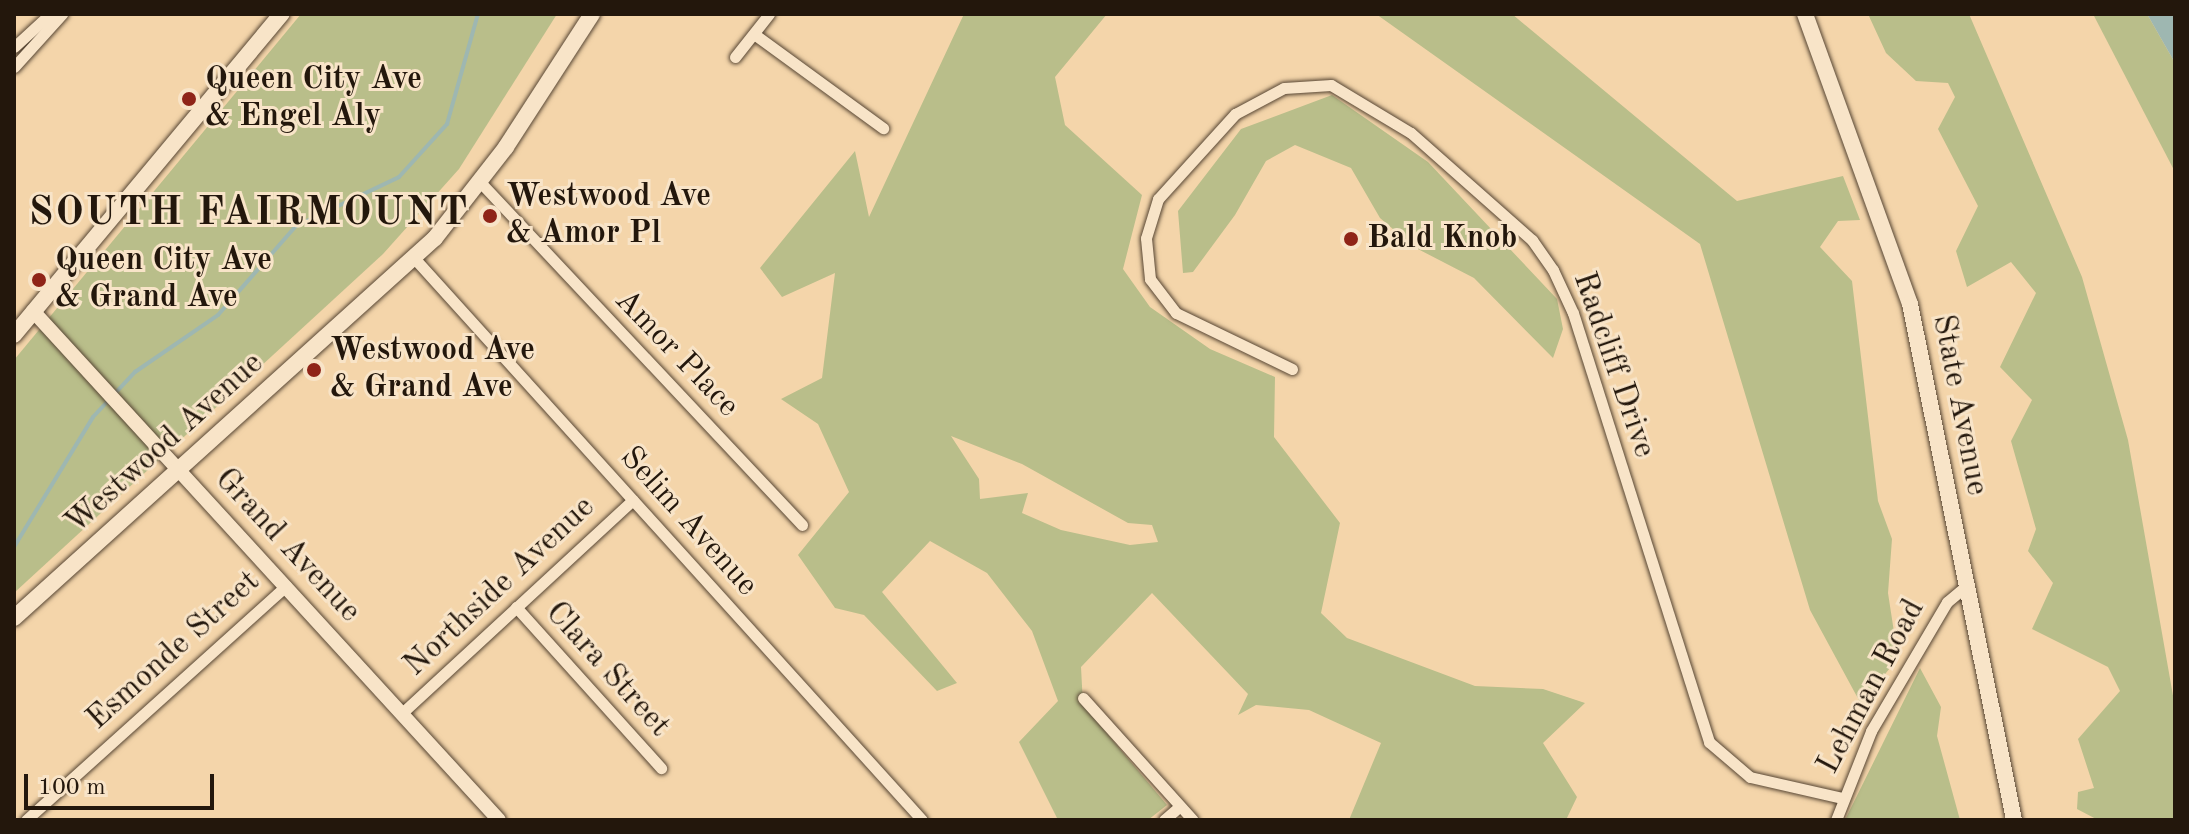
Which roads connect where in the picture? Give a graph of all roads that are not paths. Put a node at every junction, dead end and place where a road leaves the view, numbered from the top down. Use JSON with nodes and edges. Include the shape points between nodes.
{"nodes":[{"id":1,"x":50,"y":14,"type":"edge"},
{"id":2,"x":62,"y":14,"type":"edge"},
{"id":3,"x":281,"y":14,"type":"edge"},
{"id":4,"x":592,"y":14,"type":"edge"},
{"id":5,"x":769,"y":14,"type":"edge"},
{"id":6,"x":1805,"y":14,"type":"edge"},
{"id":7,"x":754,"y":34,"type":"junction"},
{"id":8,"x":14,"y":47,"type":"edge"},
{"id":9,"x":735,"y":57,"type":"dead end"},
{"id":10,"x":14,"y":67,"type":"edge"},
{"id":11,"x":883,"y":128,"type":"dead end"},
{"id":12,"x":481,"y":183,"type":"junction"},
{"id":13,"x":415,"y":259,"type":"junction"},
{"id":14,"x":33,"y":311,"type":"junction"},
{"id":15,"x":14,"y":335,"type":"edge"},
{"id":16,"x":1292,"y":369,"type":"dead end"},
{"id":17,"x":178,"y":469,"type":"junction"},
{"id":18,"x":633,"y":500,"type":"junction"},
{"id":19,"x":802,"y":525,"type":"dead end"},
{"id":20,"x":286,"y":586,"type":"junction"},
{"id":21,"x":1965,"y":587,"type":"junction"},
{"id":22,"x":516,"y":607,"type":"junction"},
{"id":23,"x":14,"y":618,"type":"edge"},
{"id":24,"x":1083,"y":698,"type":"dead end"},
{"id":25,"x":402,"y":713,"type":"junction"},
{"id":26,"x":661,"y":768,"type":"dead end"},
{"id":27,"x":1842,"y":798,"type":"junction"},
{"id":28,"x":1179,"y":807,"type":"junction"},
{"id":29,"x":26,"y":820,"type":"edge"},
{"id":30,"x":499,"y":820,"type":"edge"},
{"id":31,"x":922,"y":820,"type":"edge"},
{"id":32,"x":1164,"y":820,"type":"edge"},
{"id":33,"x":1193,"y":820,"type":"edge"},
{"id":34,"x":1836,"y":820,"type":"edge"},
{"id":35,"x":2014,"y":820,"type":"edge"}],
"edges":[{"from":1,"to":8,"type":"street"},
{"from":2,"to":10,"type":"street"},
{"from":3,"to":14,"type":"main road"},
{"from":4,"to":12,"type":"main road","name":"Westwood Avenue"},
{"from":5,"to":7,"type":"street"},
{"from":6,"to":21,"type":"main road","name":"State Avenue","via":[[1910,304]]},
{"from":7,"to":9,"type":"street"},
{"from":7,"to":11,"type":"street"},
{"from":12,"to":13,"type":"main road","name":"Westwood Avenue"},
{"from":12,"to":19,"type":"street","name":"Amor Place"},
{"from":13,"to":17,"type":"main road","name":"Westwood Avenue"},
{"from":13,"to":18,"type":"street","name":"Selim Avenue"},
{"from":14,"to":15,"type":"main road"},
{"from":14,"to":17,"type":"street","name":"Grand Avenue"},
{"from":16,"to":27,"type":"street","name":"Radcliff Drive","via":[[1176,313],[1150,279],[1146,238],[1158,199],[1235,114],[1284,88],[1331,85],[1411,133],[1532,240],[1553,270],[1573,313],[1709,742],[1750,777]]},
{"from":17,"to":20,"type":"street","name":"Grand Avenue"},
{"from":17,"to":23,"type":"main road","name":"Westwood Avenue"},
{"from":18,"to":22,"type":"street","name":"Northside Avenue"},
{"from":18,"to":31,"type":"street","name":"Selim Avenue"},
{"from":20,"to":25,"type":"street","name":"Grand Avenue"},
{"from":20,"to":29,"type":"street","name":"Esmonde Street"},
{"from":21,"to":27,"type":"street","name":"Lehman Road","via":[[1939,615]]},
{"from":21,"to":35,"type":"main road","name":"State Avenue"},
{"from":22,"to":25,"type":"street","name":"Northside Avenue"},
{"from":22,"to":26,"type":"street","name":"Clara Street"},
{"from":24,"to":28,"type":"street"},
{"from":25,"to":30,"type":"street","name":"Grand Avenue"},
{"from":27,"to":34,"type":"street","name":"Lehman Road"},
{"from":28,"to":32,"type":"street"},
{"from":28,"to":33,"type":"street"}]}
